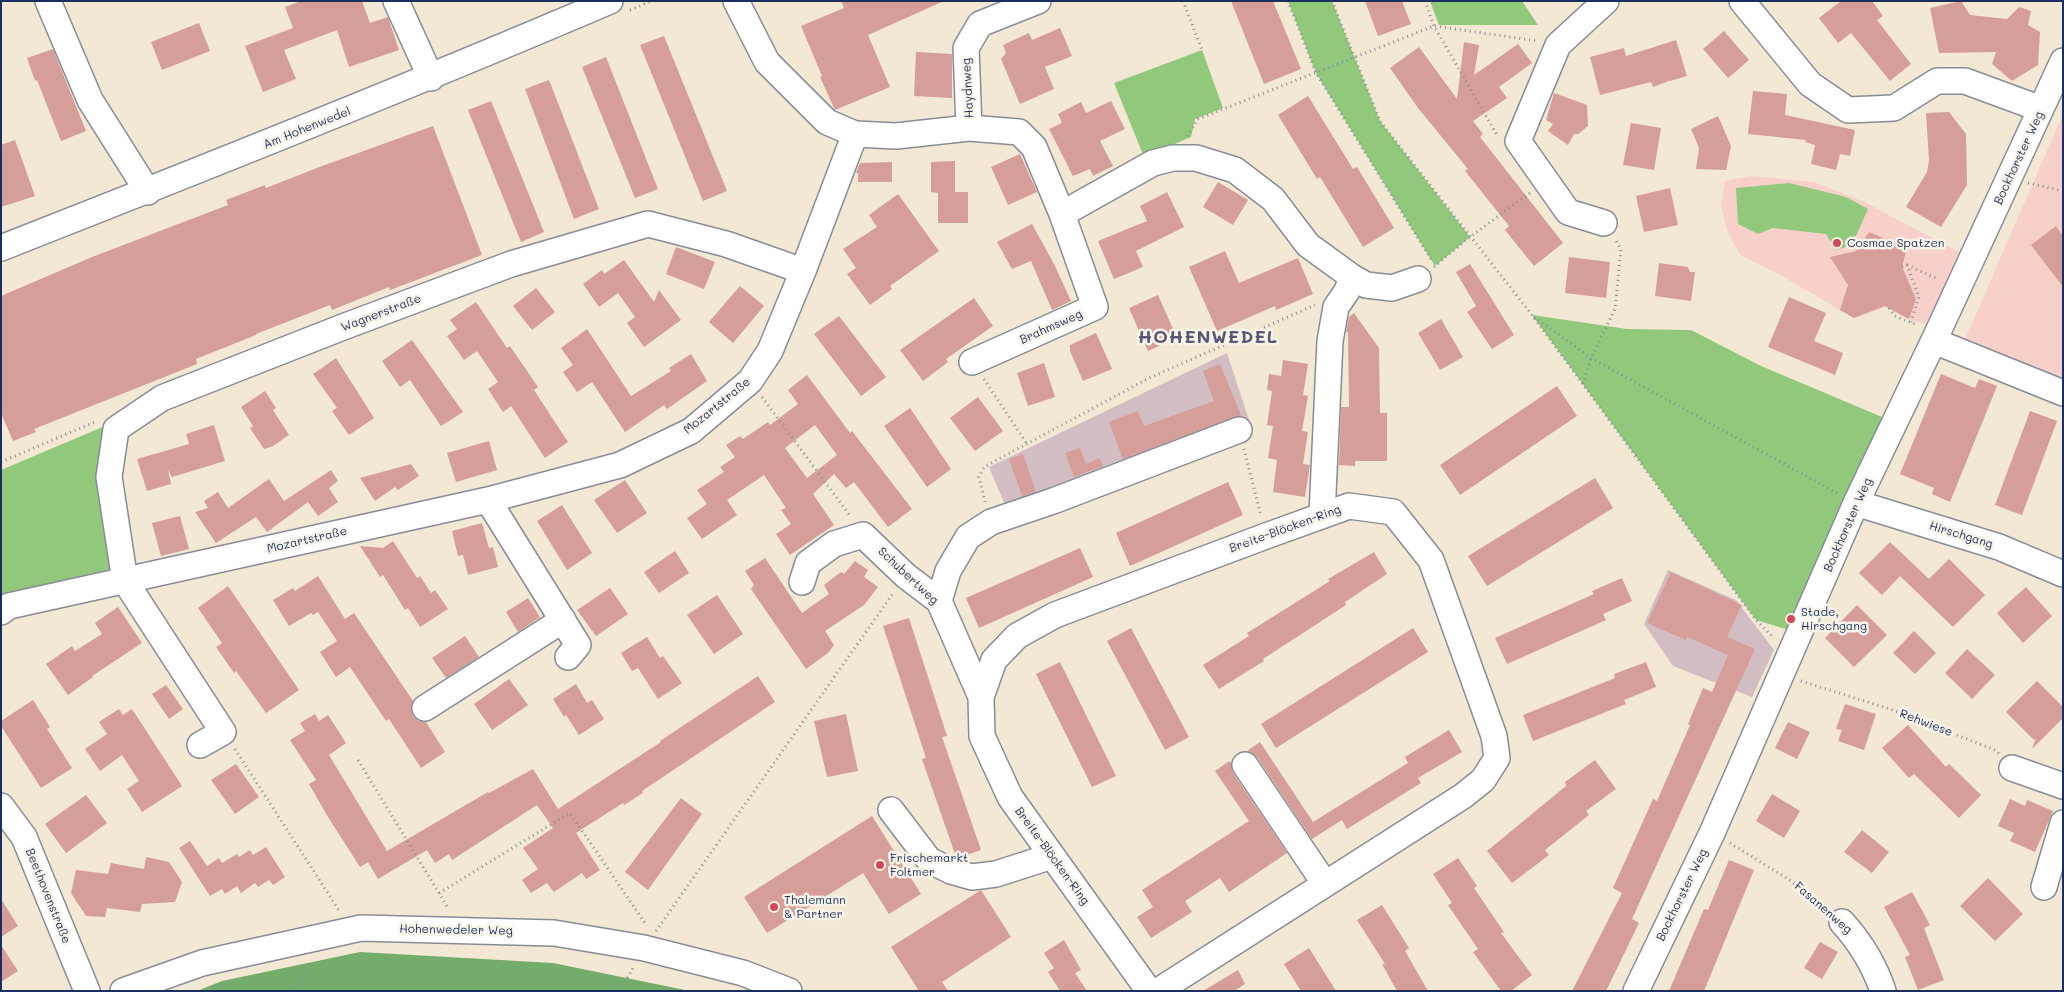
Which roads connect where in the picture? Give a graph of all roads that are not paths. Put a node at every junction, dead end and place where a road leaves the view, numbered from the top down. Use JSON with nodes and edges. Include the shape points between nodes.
{"nodes":[{"id":1,"x":48,"y":1,"type":"edge"},
{"id":2,"x":396,"y":1,"type":"edge"},
{"id":3,"x":610,"y":1,"type":"edge"},
{"id":4,"x":736,"y":1,"type":"edge"},
{"id":5,"x":1038,"y":1,"type":"edge"},
{"id":6,"x":1606,"y":1,"type":"edge"},
{"id":7,"x":1742,"y":1,"type":"edge"},
{"id":8,"x":2063,"y":61,"type":"edge"},
{"id":9,"x":431,"y":78,"type":"junction"},
{"id":10,"x":2041,"y":110,"type":"junction"},
{"id":11,"x":970,"y":128,"type":"junction"},
{"id":12,"x":855,"y":134,"type":"junction"},
{"id":13,"x":148,"y":192,"type":"junction"},
{"id":14,"x":1062,"y":214,"type":"junction"},
{"id":15,"x":1604,"y":223,"type":"road end"},
{"id":16,"x":1,"y":248,"type":"edge"},
{"id":17,"x":803,"y":271,"type":"junction"},
{"id":18,"x":1426,"y":272,"type":"road end"},
{"id":19,"x":1349,"y":284,"type":"junction"},
{"id":20,"x":1929,"y":334,"type":"junction"},
{"id":21,"x":972,"y":362,"type":"road end"},
{"id":22,"x":2063,"y":393,"type":"edge"},
{"id":23,"x":1238,"y":430,"type":"road end"},
{"id":24,"x":488,"y":500,"type":"junction"},
{"id":25,"x":1856,"y":503,"type":"junction"},
{"id":26,"x":1322,"y":515,"type":"junction"},
{"id":27,"x":2063,"y":574,"type":"edge"},
{"id":28,"x":125,"y":581,"type":"junction"},
{"id":29,"x":802,"y":582,"type":"dead end"},
{"id":30,"x":938,"y":602,"type":"junction"},
{"id":31,"x":1,"y":612,"type":"edge"},
{"id":32,"x":563,"y":620,"type":"junction"},
{"id":33,"x":568,"y":657,"type":"dead end"},
{"id":34,"x":981,"y":697,"type":"junction"},
{"id":35,"x":425,"y":708,"type":"dead end"},
{"id":36,"x":200,"y":745,"type":"dead end"},
{"id":37,"x":1245,"y":764,"type":"dead end"},
{"id":38,"x":2012,"y":768,"type":"road end"},
{"id":39,"x":2063,"y":786,"type":"edge"},
{"id":40,"x":1,"y":806,"type":"edge"},
{"id":41,"x":890,"y":810,"type":"dead end"},
{"id":42,"x":2063,"y":823,"type":"edge"},
{"id":43,"x":1052,"y":856,"type":"junction"},
{"id":44,"x":1325,"y":884,"type":"junction"},
{"id":45,"x":2044,"y":887,"type":"dead end"},
{"id":46,"x":1842,"y":922,"type":"road end"},
{"id":47,"x":87,"y":991,"type":"edge"},
{"id":48,"x":123,"y":991,"type":"edge"},
{"id":49,"x":789,"y":991,"type":"edge"},
{"id":50,"x":1149,"y":991,"type":"edge"},
{"id":51,"x":1158,"y":991,"type":"edge"},
{"id":52,"x":1636,"y":991,"type":"edge"},
{"id":53,"x":1883,"y":991,"type":"edge"}],
"edges":[{"from":1,"to":13,"type":"street","via":[[90,100]]},
{"from":2,"to":9,"type":"street"},
{"from":3,"to":9,"type":"street","name":"Am Hohenwedel"},
{"from":4,"to":12,"type":"street","via":[[767,62],[827,122]]},
{"from":5,"to":11,"type":"street","name":"Haydnweg","via":[[980,24],[966,48]]},
{"from":6,"to":15,"type":"street","via":[[1558,44],[1518,140],[1568,212]]},
{"from":7,"to":10,"type":"street","via":[[1810,84],[1848,110],[1894,116],[1937,80],[1965,81]]},
{"from":8,"to":10,"type":"street","name":"Bockhorster Weg"},
{"from":9,"to":13,"type":"street","name":"Am Hohenwedel"},
{"from":10,"to":20,"type":"street","name":"Bockhorster Weg"},
{"from":11,"to":12,"type":"street","via":[[896,136]]},
{"from":11,"to":14,"type":"street","via":[[1019,132],[1034,147]]},
{"from":12,"to":17,"type":"street","name":"Mozartstraße"},
{"from":13,"to":16,"type":"street","name":"Am Hohenwedel"},
{"from":14,"to":19,"type":"street","via":[[1153,163],[1173,158],[1196,158],[1235,170],[1273,199],[1308,245]]},
{"from":14,"to":21,"type":"street","name":"Brahmsweg","via":[[1095,307]]},
{"from":17,"to":24,"type":"street","name":"Mozartstraße","via":[[770,351],[750,381],[691,431],[620,466]]},
{"from":17,"to":28,"type":"street","name":"Wagnerstraße","via":[[726,244],[648,224],[511,264],[162,398],[116,430],[109,478]]},
{"from":18,"to":19,"type":"street","via":[[1392,288]]},
{"from":19,"to":26,"type":"street","via":[[1336,307],[1330,342]]},
{"from":20,"to":22,"type":"street"},
{"from":20,"to":25,"type":"street","name":"Bockhorster Weg"},
{"from":23,"to":30,"type":"street","via":[[991,522],[968,537],[948,571]]},
{"from":24,"to":28,"type":"street","name":"Mozartstraße"},
{"from":24,"to":32,"type":"street"},
{"from":25,"to":27,"type":"street","name":"Hirschgang","via":[[1999,546]]},
{"from":25,"to":52,"type":"street","name":"Bockhorster Weg","via":[[1712,833]]},
{"from":26,"to":34,"type":"street","name":"Breite-Blöcken-Ring","via":[[1055,615],[1018,636],[994,660]]},
{"from":26,"to":44,"type":"street","name":"Breite-Blöcken-Ring","via":[[1349,506],[1393,512],[1431,560],[1494,736],[1497,758],[1483,780],[1463,796]]},
{"from":28,"to":31,"type":"street","name":"Mozartstraße","via":[[9,606]]},
{"from":28,"to":36,"type":"street","via":[[223,732]]},
{"from":29,"to":30,"type":"street","name":"Schubertweg","via":[[808,562],[834,544],[864,535]]},
{"from":30,"to":34,"type":"street","name":"Schubertweg"},
{"from":32,"to":33,"type":"street","via":[[578,645]]},
{"from":32,"to":35,"type":"street"},
{"from":34,"to":43,"type":"street","name":"Breite-Blöcken-Ring","via":[[982,736],[1010,797]]},
{"from":37,"to":44,"type":"street"},
{"from":38,"to":39,"type":"street"},
{"from":40,"to":47,"type":"street","name":"Beethovenstraße","via":[[24,837]]},
{"from":41,"to":43,"type":"street","via":[[929,860],[951,872],[972,877],[996,874]]},
{"from":42,"to":45,"type":"street"},
{"from":43,"to":50,"type":"street","name":"Breite-Blöcken-Ring"},
{"from":44,"to":51,"type":"street","name":"Breite-Blöcken-Ring"},
{"from":46,"to":53,"type":"street","name":"Fasanenweg","via":[[1870,957]]},
{"from":48,"to":49,"type":"street","name":"Hohenwedeler Weg","via":[[202,963],[361,928],[554,933],[648,942]]}]}
